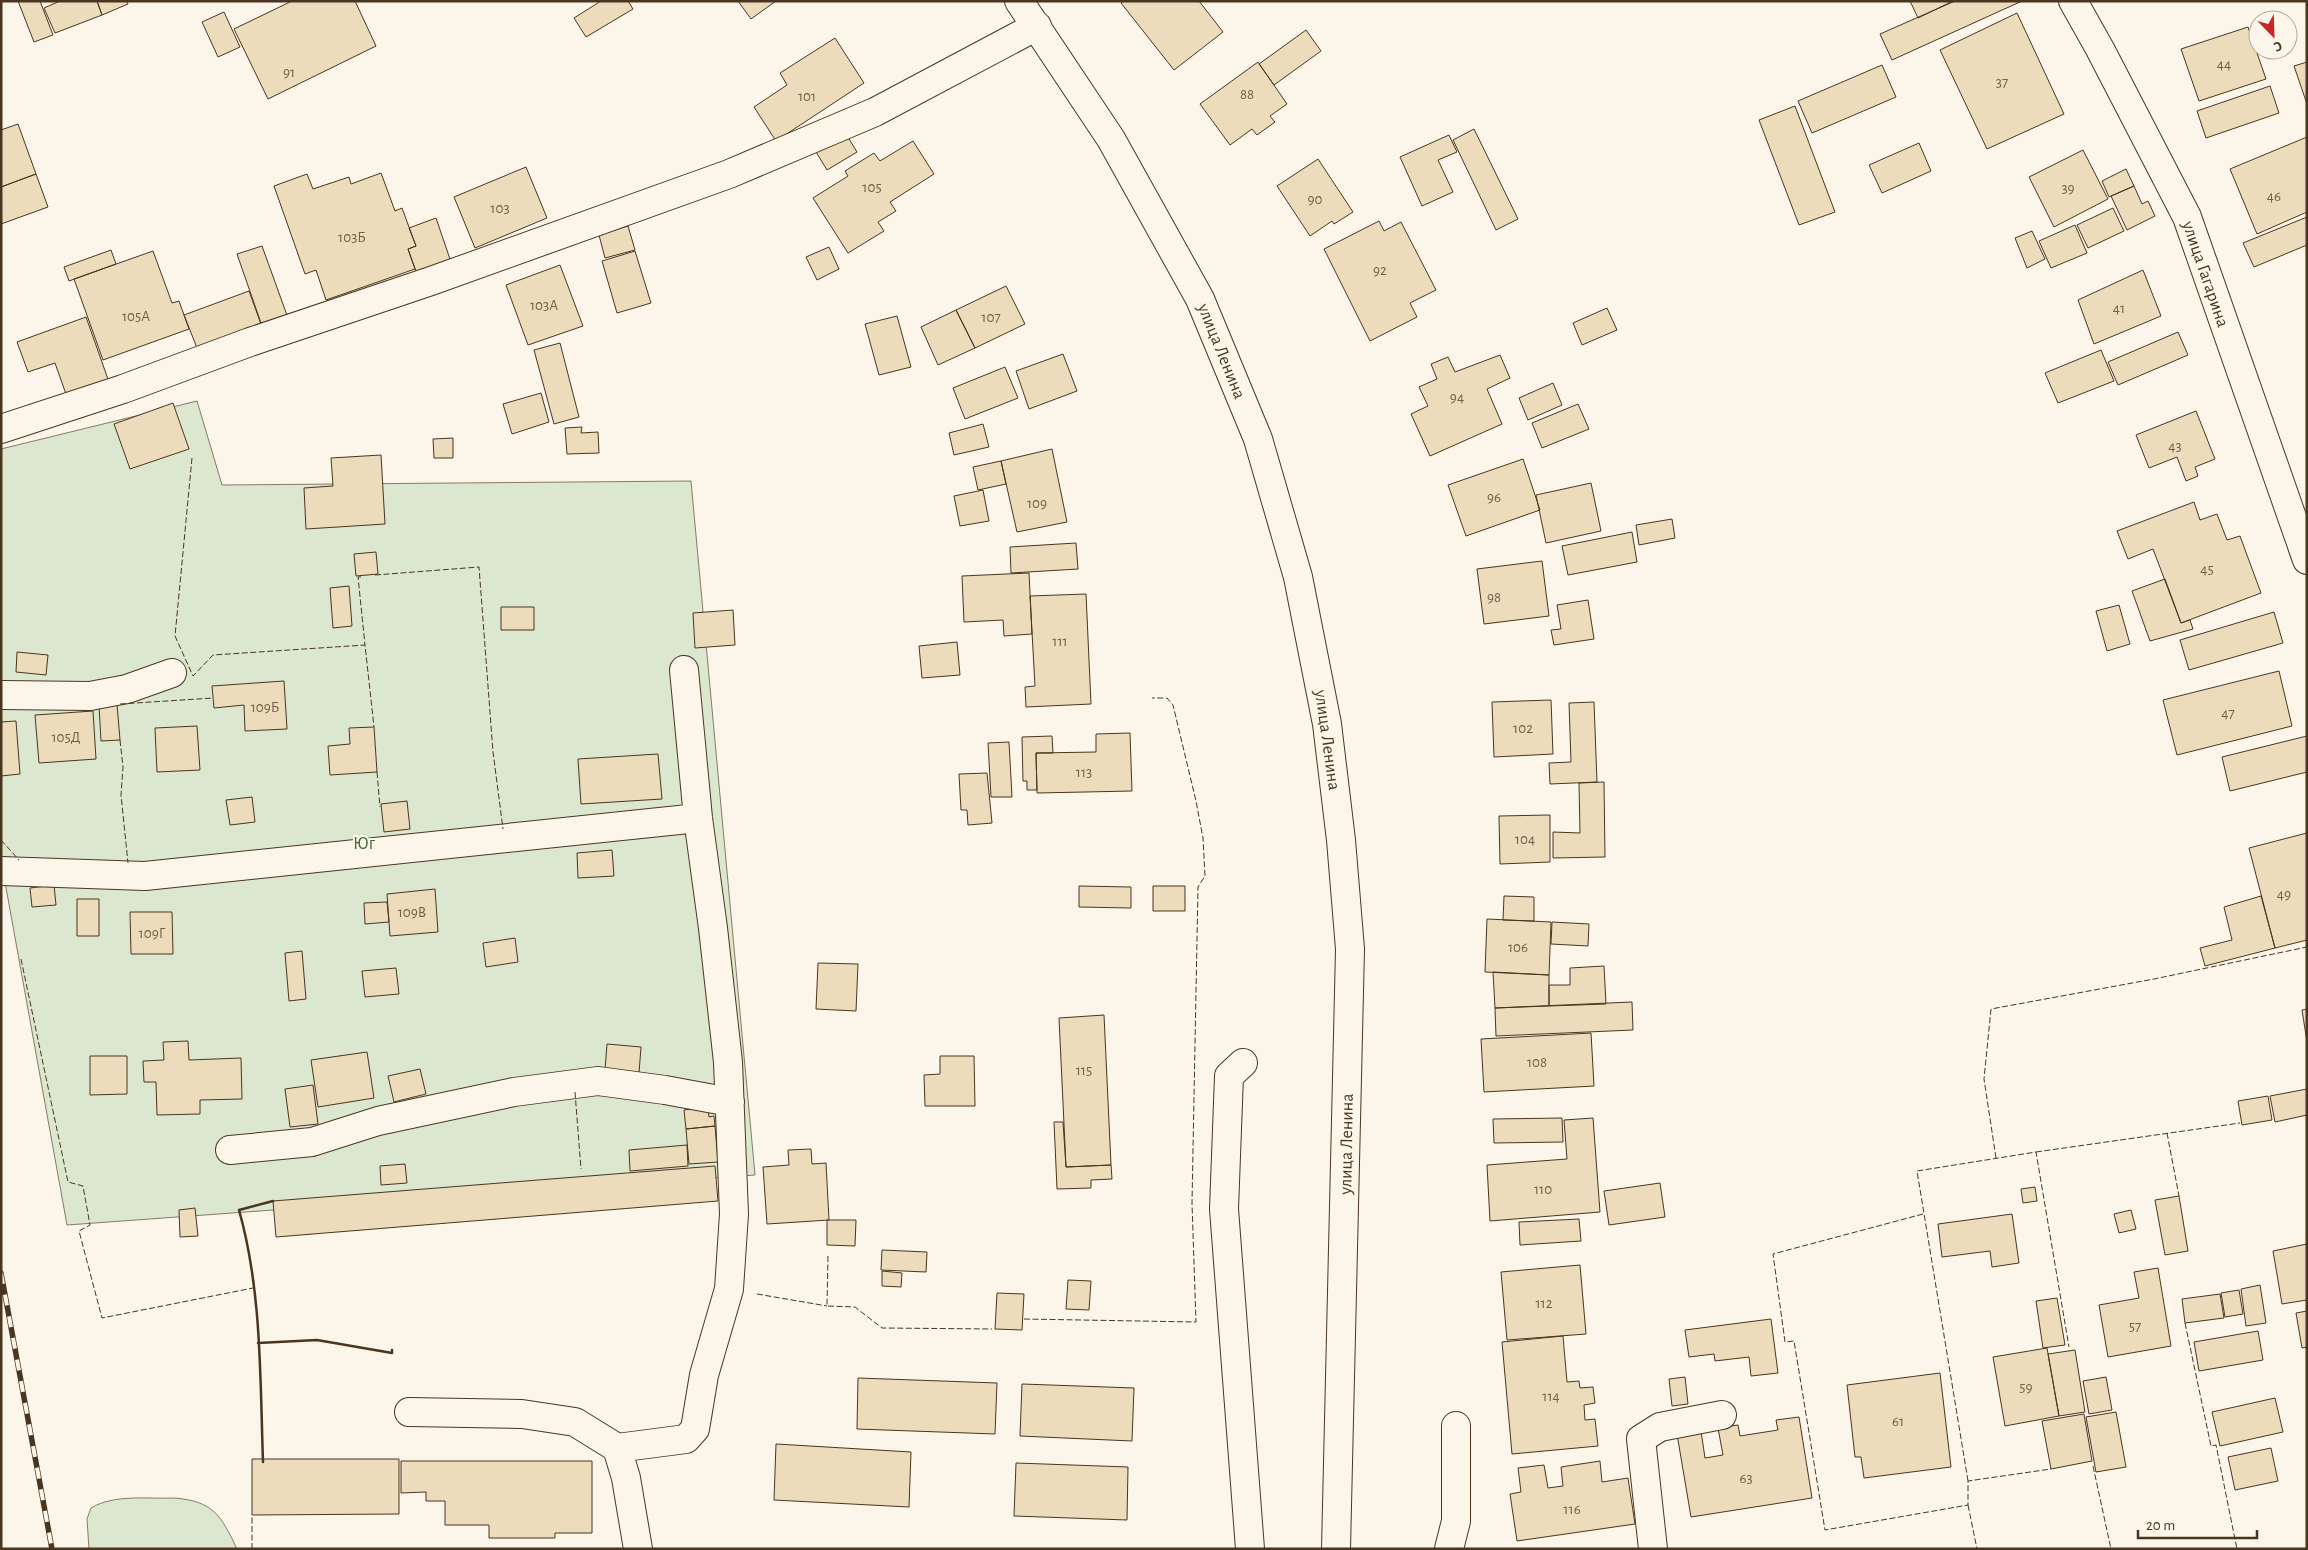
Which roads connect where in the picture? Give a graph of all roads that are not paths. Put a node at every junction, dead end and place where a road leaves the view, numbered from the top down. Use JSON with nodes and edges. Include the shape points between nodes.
{"nodes":[{"id":1,"x":1019,"y":1,"type":"edge"},
{"id":2,"x":2073,"y":1,"type":"edge"},
{"id":3,"x":1037,"y":26,"type":"junction"},
{"id":4,"x":1,"y":429,"type":"edge"},
{"id":5,"x":2307,"y":560,"type":"edge"},
{"id":6,"x":684,"y":670,"type":"dead end"},
{"id":7,"x":172,"y":673,"type":"dead end"},
{"id":8,"x":1,"y":695,"type":"edge"},
{"id":9,"x":698,"y":818,"type":"junction"},
{"id":10,"x":1,"y":871,"type":"edge"},
{"id":11,"x":1243,"y":1064,"type":"dead end"},
{"id":12,"x":730,"y":1102,"type":"junction"},
{"id":13,"x":230,"y":1150,"type":"dead end"},
{"id":14,"x":409,"y":1412,"type":"dead end"},
{"id":15,"x":1722,"y":1414,"type":"dead end"},
{"id":16,"x":1456,"y":1426,"type":"dead end"},
{"id":17,"x":617,"y":1448,"type":"junction"},
{"id":18,"x":638,"y":1549,"type":"edge"},
{"id":19,"x":1250,"y":1549,"type":"edge"},
{"id":20,"x":1336,"y":1549,"type":"edge"},
{"id":21,"x":1449,"y":1549,"type":"edge"},
{"id":22,"x":1653,"y":1549,"type":"edge"}],
"edges":[{"from":1,"to":3,"type":"street","name":"улица Ленина"},
{"from":2,"to":5,"type":"street","name":"улица Гагарина","via":[[2187,217]]},
{"from":3,"to":4,"type":"street","via":[[875,112],[729,174],[250,342],[123,390]]},
{"from":3,"to":20,"type":"street","name":"улица Ленина","via":[[1111,139],[1200,298],[1258,439],[1298,577],[1327,724],[1350,949]]},
{"from":6,"to":9,"type":"street"},
{"from":7,"to":8,"type":"street","via":[[127,689],[90,696]]},
{"from":9,"to":10,"type":"street","via":[[145,876]]},
{"from":9,"to":12,"type":"street","via":[[713,928]]},
{"from":11,"to":19,"type":"street","via":[[1229,1076],[1224,1209]]},
{"from":12,"to":13,"type":"street","via":[[598,1081],[514,1092],[378,1121],[312,1142]]},
{"from":12,"to":17,"type":"street","via":[[734,1214],[729,1289],[704,1374],[695,1430],[686,1439]]},
{"from":14,"to":17,"type":"street","via":[[522,1414],[575,1422]]},
{"from":15,"to":22,"type":"street","via":[[1660,1427],[1642,1439]]},
{"from":16,"to":21,"type":"street","via":[[1456,1522]]},
{"from":17,"to":18,"type":"street","via":[[626,1478]]}]}
